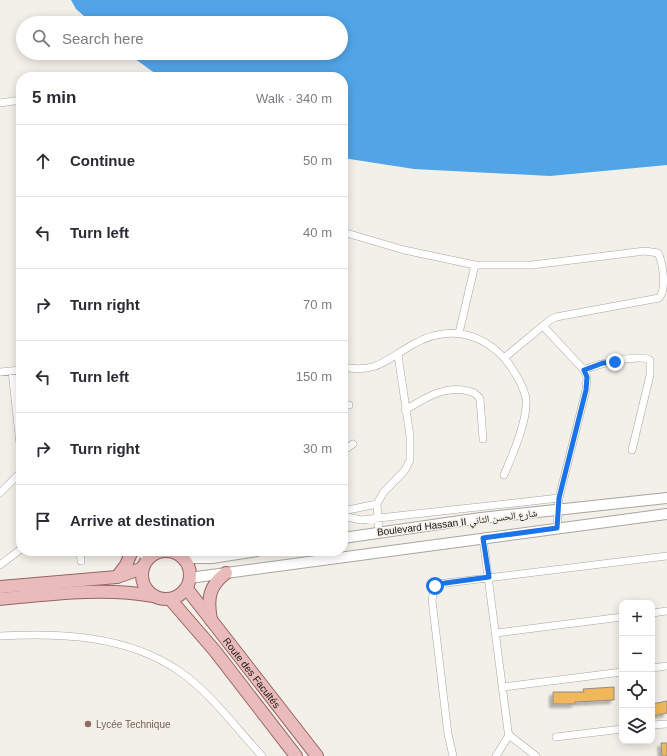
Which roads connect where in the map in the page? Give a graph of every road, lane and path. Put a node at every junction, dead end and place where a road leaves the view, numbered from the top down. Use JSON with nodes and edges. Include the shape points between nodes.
{"nodes":[{"id":1,"x":16,"y":101,"type":"edge"},
{"id":2,"x":0,"y":103,"type":"edge"},
{"id":3,"x":348,"y":233,"type":"edge"},
{"id":4,"x":475,"y":264,"type":"junction"},
{"id":5,"x":543,"y":326,"type":"junction"},
{"id":6,"x":459,"y":333,"type":"junction"},
{"id":7,"x":398,"y":355,"type":"junction"},
{"id":8,"x":504,"y":358,"type":"junction"},
{"id":9,"x":348,"y":368,"type":"edge"},
{"id":10,"x":584,"y":370,"type":"junction"},
{"id":11,"x":12,"y":371,"type":"junction"},
{"id":12,"x":16,"y":371,"type":"edge"},
{"id":13,"x":0,"y":372,"type":"edge"},
{"id":14,"x":16,"y":407,"type":"edge"},
{"id":15,"x":406,"y":410,"type":"junction"},
{"id":16,"x":483,"y":439,"type":"dead end"},
{"id":17,"x":353,"y":444,"type":"dead end"},
{"id":18,"x":348,"y":448,"type":"edge"},
{"id":19,"x":632,"y":450,"type":"dead end"},
{"id":20,"x":504,"y":475,"type":"dead end"},
{"id":21,"x":16,"y":477,"type":"edge"},
{"id":22,"x":0,"y":493,"type":"edge"},
{"id":23,"x":559,"y":498,"type":"junction"},
{"id":24,"x":667,"y":498,"type":"edge"},
{"id":25,"x":377,"y":504,"type":"junction"},
{"id":26,"x":348,"y":510,"type":"edge"},
{"id":27,"x":558,"y":510,"type":"junction"},
{"id":28,"x":667,"y":514,"type":"edge"},
{"id":29,"x":348,"y":517,"type":"edge"},
{"id":30,"x":378,"y":517,"type":"junction"},
{"id":31,"x":557,"y":528,"type":"junction"},
{"id":32,"x":380,"y":532,"type":"junction"},
{"id":33,"x":348,"y":537,"type":"edge"},
{"id":34,"x":483,"y":538,"type":"junction"},
{"id":35,"x":16,"y":553,"type":"edge"},
{"id":36,"x":80,"y":556,"type":"edge"},
{"id":37,"x":130,"y":556,"type":"edge"},
{"id":38,"x":142,"y":556,"type":"edge"},
{"id":39,"x":152,"y":556,"type":"edge"},
{"id":40,"x":178,"y":556,"type":"edge"},
{"id":41,"x":225,"y":556,"type":"edge"},
{"id":42,"x":667,"y":556,"type":"edge"},
{"id":43,"x":182,"y":558,"type":"junction"},
{"id":44,"x":81,"y":561,"type":"dead end"},
{"id":45,"x":0,"y":565,"type":"edge"},
{"id":46,"x":145,"y":565,"type":"junction"},
{"id":47,"x":226,"y":573,"type":"junction"},
{"id":48,"x":117,"y":577,"type":"junction"},
{"id":49,"x":489,"y":577,"type":"junction"},
{"id":50,"x":188,"y":583,"type":"junction"},
{"id":51,"x":0,"y":587,"type":"edge"},
{"id":52,"x":154,"y":596,"type":"junction"},
{"id":53,"x":0,"y":599,"type":"edge"},
{"id":54,"x":170,"y":599,"type":"junction"},
{"id":55,"x":667,"y":611,"type":"edge"},
{"id":56,"x":655,"y":613,"type":"edge"},
{"id":57,"x":619,"y":617,"type":"edge"},
{"id":58,"x":211,"y":620,"type":"junction"},
{"id":59,"x":497,"y":633,"type":"junction"},
{"id":60,"x":0,"y":636,"type":"edge"},
{"id":61,"x":667,"y":666,"type":"edge"},
{"id":62,"x":655,"y":668,"type":"edge"},
{"id":63,"x":619,"y":672,"type":"edge"},
{"id":64,"x":503,"y":687,"type":"junction"},
{"id":65,"x":667,"y":724,"type":"edge"},
{"id":66,"x":655,"y":725,"type":"edge"},
{"id":67,"x":619,"y":729,"type":"edge"},
{"id":68,"x":509,"y":735,"type":"junction"},
{"id":69,"x":556,"y":737,"type":"dead end"},
{"id":70,"x":262,"y":756,"type":"edge"},
{"id":71,"x":296,"y":756,"type":"edge"},
{"id":72,"x":317,"y":756,"type":"edge"},
{"id":73,"x":453,"y":756,"type":"edge"},
{"id":74,"x":496,"y":756,"type":"edge"},
{"id":75,"x":536,"y":756,"type":"edge"}],
"edges":[{"from":1,"to":2,"type":"street"},
{"from":3,"to":4,"type":"street","via":[[404,250]]},
{"from":4,"to":5,"type":"street","via":[[532,265],[645,251],[658,253],[664,285],[659,298],[556,317]]},
{"from":4,"to":6,"type":"street"},
{"from":5,"to":8,"type":"street"},
{"from":5,"to":10,"type":"street"},
{"from":6,"to":7,"type":"street","via":[[426,338]]},
{"from":6,"to":8,"type":"street","via":[[485,341]]},
{"from":7,"to":9,"type":"street","via":[[388,362],[375,366]]},
{"from":7,"to":15,"type":"street"},
{"from":8,"to":20,"type":"street","via":[[517,377],[526,400],[524,417]]},
{"from":10,"to":19,"type":"street","via":[[603,363],[650,360],[650,375]]},
{"from":10,"to":23,"type":"street","via":[[587,377],[586,390]]},
{"from":11,"to":12,"type":"street"},
{"from":11,"to":13,"type":"street"},
{"from":11,"to":14,"type":"street"},
{"from":15,"to":16,"type":"street","via":[[441,390],[472,392],[480,399]]},
{"from":15,"to":25,"type":"street","via":[[410,460]]},
{"from":17,"to":18,"type":"street"},
{"from":21,"to":22,"type":"street"},
{"from":23,"to":27,"type":"street"},
{"from":23,"to":30,"type":"street"},
{"from":24,"to":27,"type":"main road","name":"Boulevard Hassan II شارع الحسن الثاني"},
{"from":25,"to":26,"type":"street"},
{"from":25,"to":30,"type":"street"},
{"from":27,"to":31,"type":"street"},
{"from":27,"to":32,"type":"main road","name":"Boulevard Hassan II شارع الحسن الثاني"},
{"from":28,"to":31,"type":"main road","name":"Boulevard Hassan II شارع الحسن الثاني"},
{"from":29,"to":30,"type":"street","via":[[361,520]]},
{"from":30,"to":32,"type":"street"},
{"from":31,"to":34,"type":"main road","name":"Boulevard Hassan II شارع الحسن الثاني"},
{"from":32,"to":33,"type":"main road","name":"Boulevard Hassan II شارع الحسن الثاني"},
{"from":34,"to":47,"type":"main road","name":"Boulevard Hassan II شارع الحسن الثاني"},
{"from":34,"to":49,"type":"street"},
{"from":35,"to":45,"type":"street"},
{"from":36,"to":44,"type":"street"},
{"from":37,"to":48,"type":"main road"},
{"from":38,"to":46,"type":"street"},
{"from":39,"to":46,"type":"main road"},
{"from":40,"to":43,"type":"main road"},
{"from":41,"to":43,"type":"main road"},
{"from":42,"to":49,"type":"street"},
{"from":43,"to":50,"type":"main road","via":[[186,563]]},
{"from":46,"to":48,"type":"main road"},
{"from":46,"to":52,"type":"main road","via":[[144,584]]},
{"from":47,"to":50,"type":"main road","name":"Boulevard Hassan II شارع الحسن الثاني"},
{"from":47,"to":58,"type":"main road","via":[[217,580],[211,590]]},
{"from":48,"to":51,"type":"main road"},
{"from":49,"to":59,"type":"street"},
{"from":49,"to":73,"type":"street","via":[[438,584],[432,592],[448,734]]},
{"from":50,"to":54,"type":"main road","via":[[177,596]]},
{"from":50,"to":58,"type":"main road","name":"Route des Facultés"},
{"from":52,"to":53,"type":"main road","via":[[102,591]]},
{"from":52,"to":54,"type":"main road"},
{"from":54,"to":71,"type":"main road","name":"Route des Facultés","via":[[215,651]]},
{"from":55,"to":56,"type":"street"},
{"from":57,"to":59,"type":"street"},
{"from":58,"to":72,"type":"main road","name":"Route des Facultés"},
{"from":59,"to":64,"type":"street"},
{"from":60,"to":70,"type":"street","via":[[70,636],[134,649],[156,658],[179,672],[200,690]]},
{"from":61,"to":62,"type":"street"},
{"from":63,"to":64,"type":"street"},
{"from":64,"to":68,"type":"street"},
{"from":65,"to":66,"type":"street"},
{"from":67,"to":69,"type":"street"},
{"from":68,"to":74,"type":"street"},
{"from":68,"to":75,"type":"street"}]}
